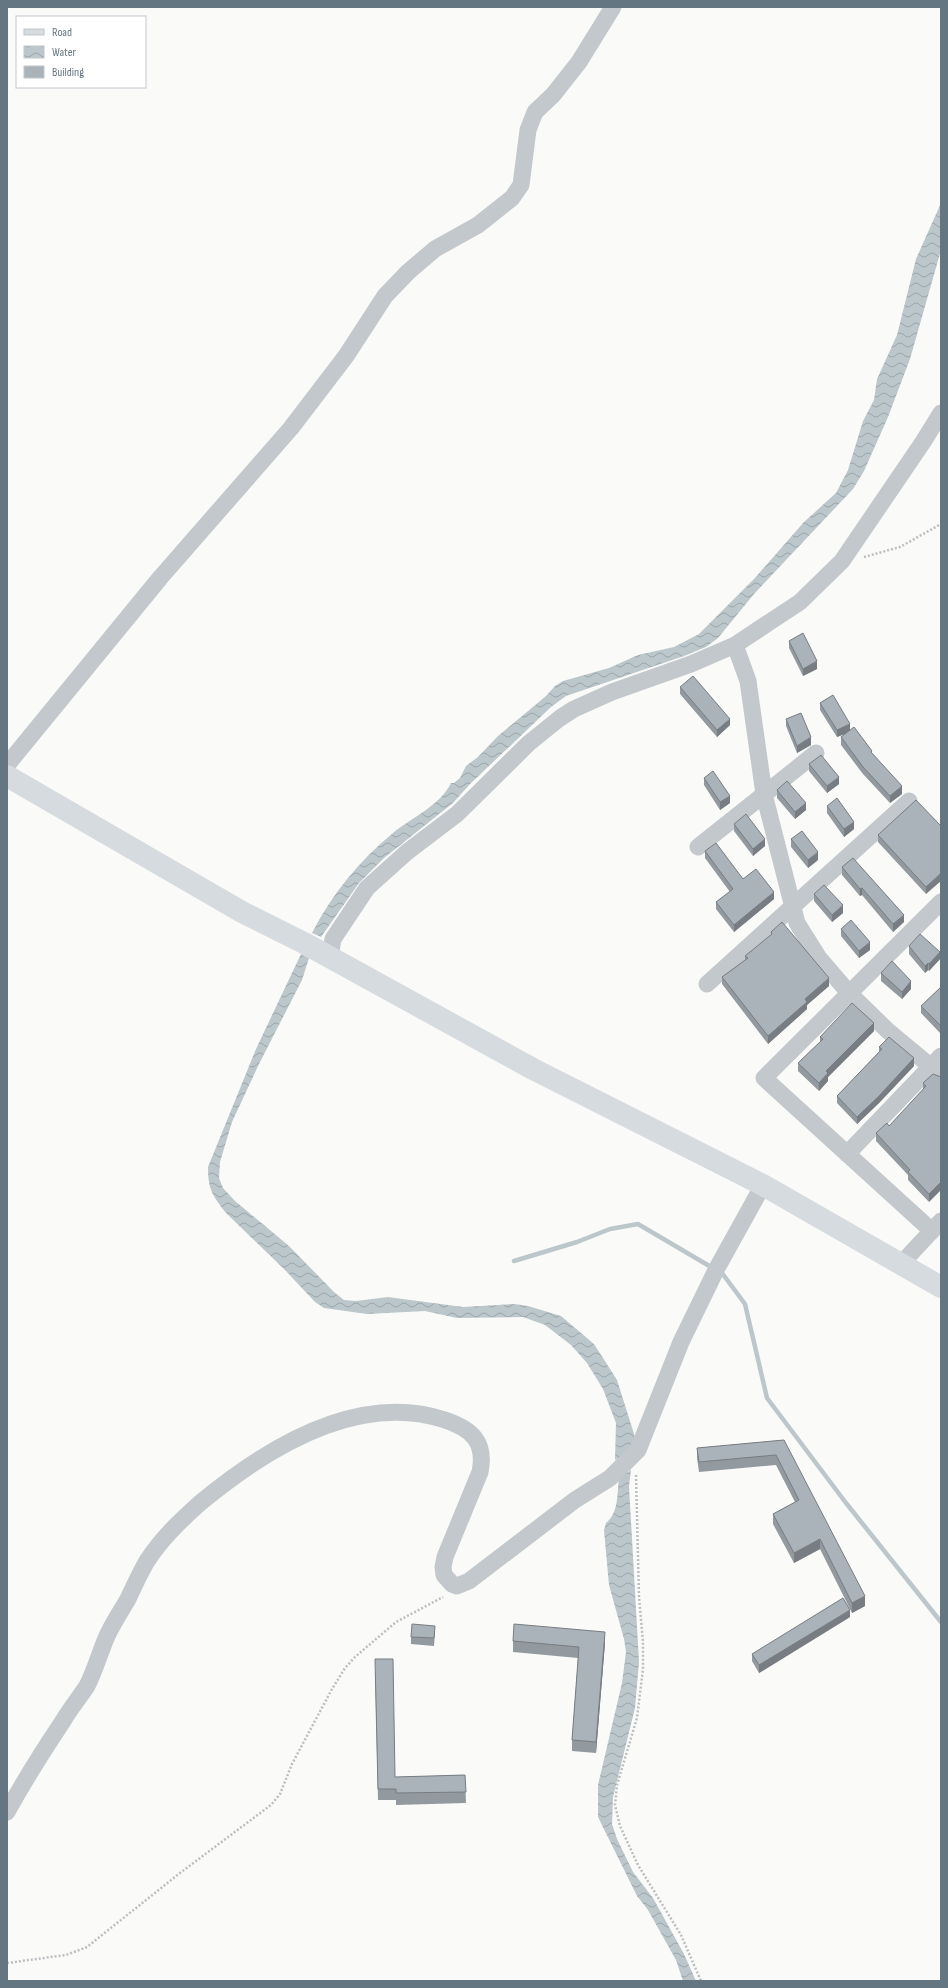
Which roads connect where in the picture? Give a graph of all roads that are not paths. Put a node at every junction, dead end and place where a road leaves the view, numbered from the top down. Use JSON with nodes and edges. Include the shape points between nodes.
{"nodes":[{"id":1,"x":613,"y":7,"type":"edge"},
{"id":2,"x":941,"y":413,"type":"edge"},
{"id":3,"x":735,"y":645,"type":"junction"},
{"id":4,"x":816,"y":753,"type":"dead end"},
{"id":5,"x":7,"y":765,"type":"edge"},
{"id":6,"x":7,"y":776,"type":"edge"},
{"id":7,"x":764,"y":794,"type":"junction"},
{"id":8,"x":909,"y":801,"type":"dead end"},
{"id":9,"x":698,"y":847,"type":"dead end"},
{"id":10,"x":941,"y":902,"type":"edge"},
{"id":11,"x":792,"y":908,"type":"junction"},
{"id":12,"x":318,"y":951,"type":"junction"},
{"id":13,"x":708,"y":984,"type":"dead end"},
{"id":14,"x":849,"y":993,"type":"junction"},
{"id":15,"x":938,"y":1066,"type":"edge"},
{"id":16,"x":847,"y":1154,"type":"junction"},
{"id":17,"x":763,"y":1185,"type":"junction"},
{"id":18,"x":937,"y":1226,"type":"edge"},
{"id":19,"x":900,"y":1265,"type":"junction"},
{"id":20,"x":941,"y":1288,"type":"edge"},
{"id":21,"x":7,"y":1812,"type":"edge"}],
"edges":[{"from":1,"to":5,"type":"street","via":[[579,62],[553,95],[535,112],[528,130],[521,185],[512,198],[478,225],[435,249],[408,272],[386,296],[346,356],[291,428],[160,578]]},
{"from":2,"to":3,"type":"street","via":[[842,561],[800,602]]},
{"from":3,"to":7,"type":"street","via":[[748,681]]},
{"from":3,"to":12,"type":"street","via":[[691,664],[606,694],[554,722],[457,814],[407,852],[367,888],[333,939]]},
{"from":4,"to":7,"type":"street"},
{"from":6,"to":12,"type":"street","via":[[218,899]]},
{"from":7,"to":9,"type":"street"},
{"from":7,"to":11,"type":"street"},
{"from":8,"to":11,"type":"street"},
{"from":10,"to":14,"type":"street"},
{"from":11,"to":13,"type":"street"},
{"from":11,"to":14,"type":"street","via":[[797,923],[819,958]]},
{"from":12,"to":17,"type":"street","via":[[533,1069]]},
{"from":14,"to":15,"type":"street","via":[[888,1031]]},
{"from":14,"to":16,"type":"street","via":[[764,1078]]},
{"from":15,"to":16,"type":"street"},
{"from":16,"to":18,"type":"street"},
{"from":17,"to":19,"type":"street"},
{"from":17,"to":21,"type":"street","via":[[717,1268],[681,1342],[638,1450],[610,1478],[575,1500],[475,1578],[457,1586],[444,1575],[443,1567],[481,1466],[480,1444],[472,1434],[460,1426],[432,1416],[387,1412],[350,1419],[286,1442],[215,1490],[184,1517],[156,1548],[107,1636],[87,1685],[25,1778]]},
{"from":18,"to":19,"type":"street"},
{"from":19,"to":20,"type":"street"}]}
